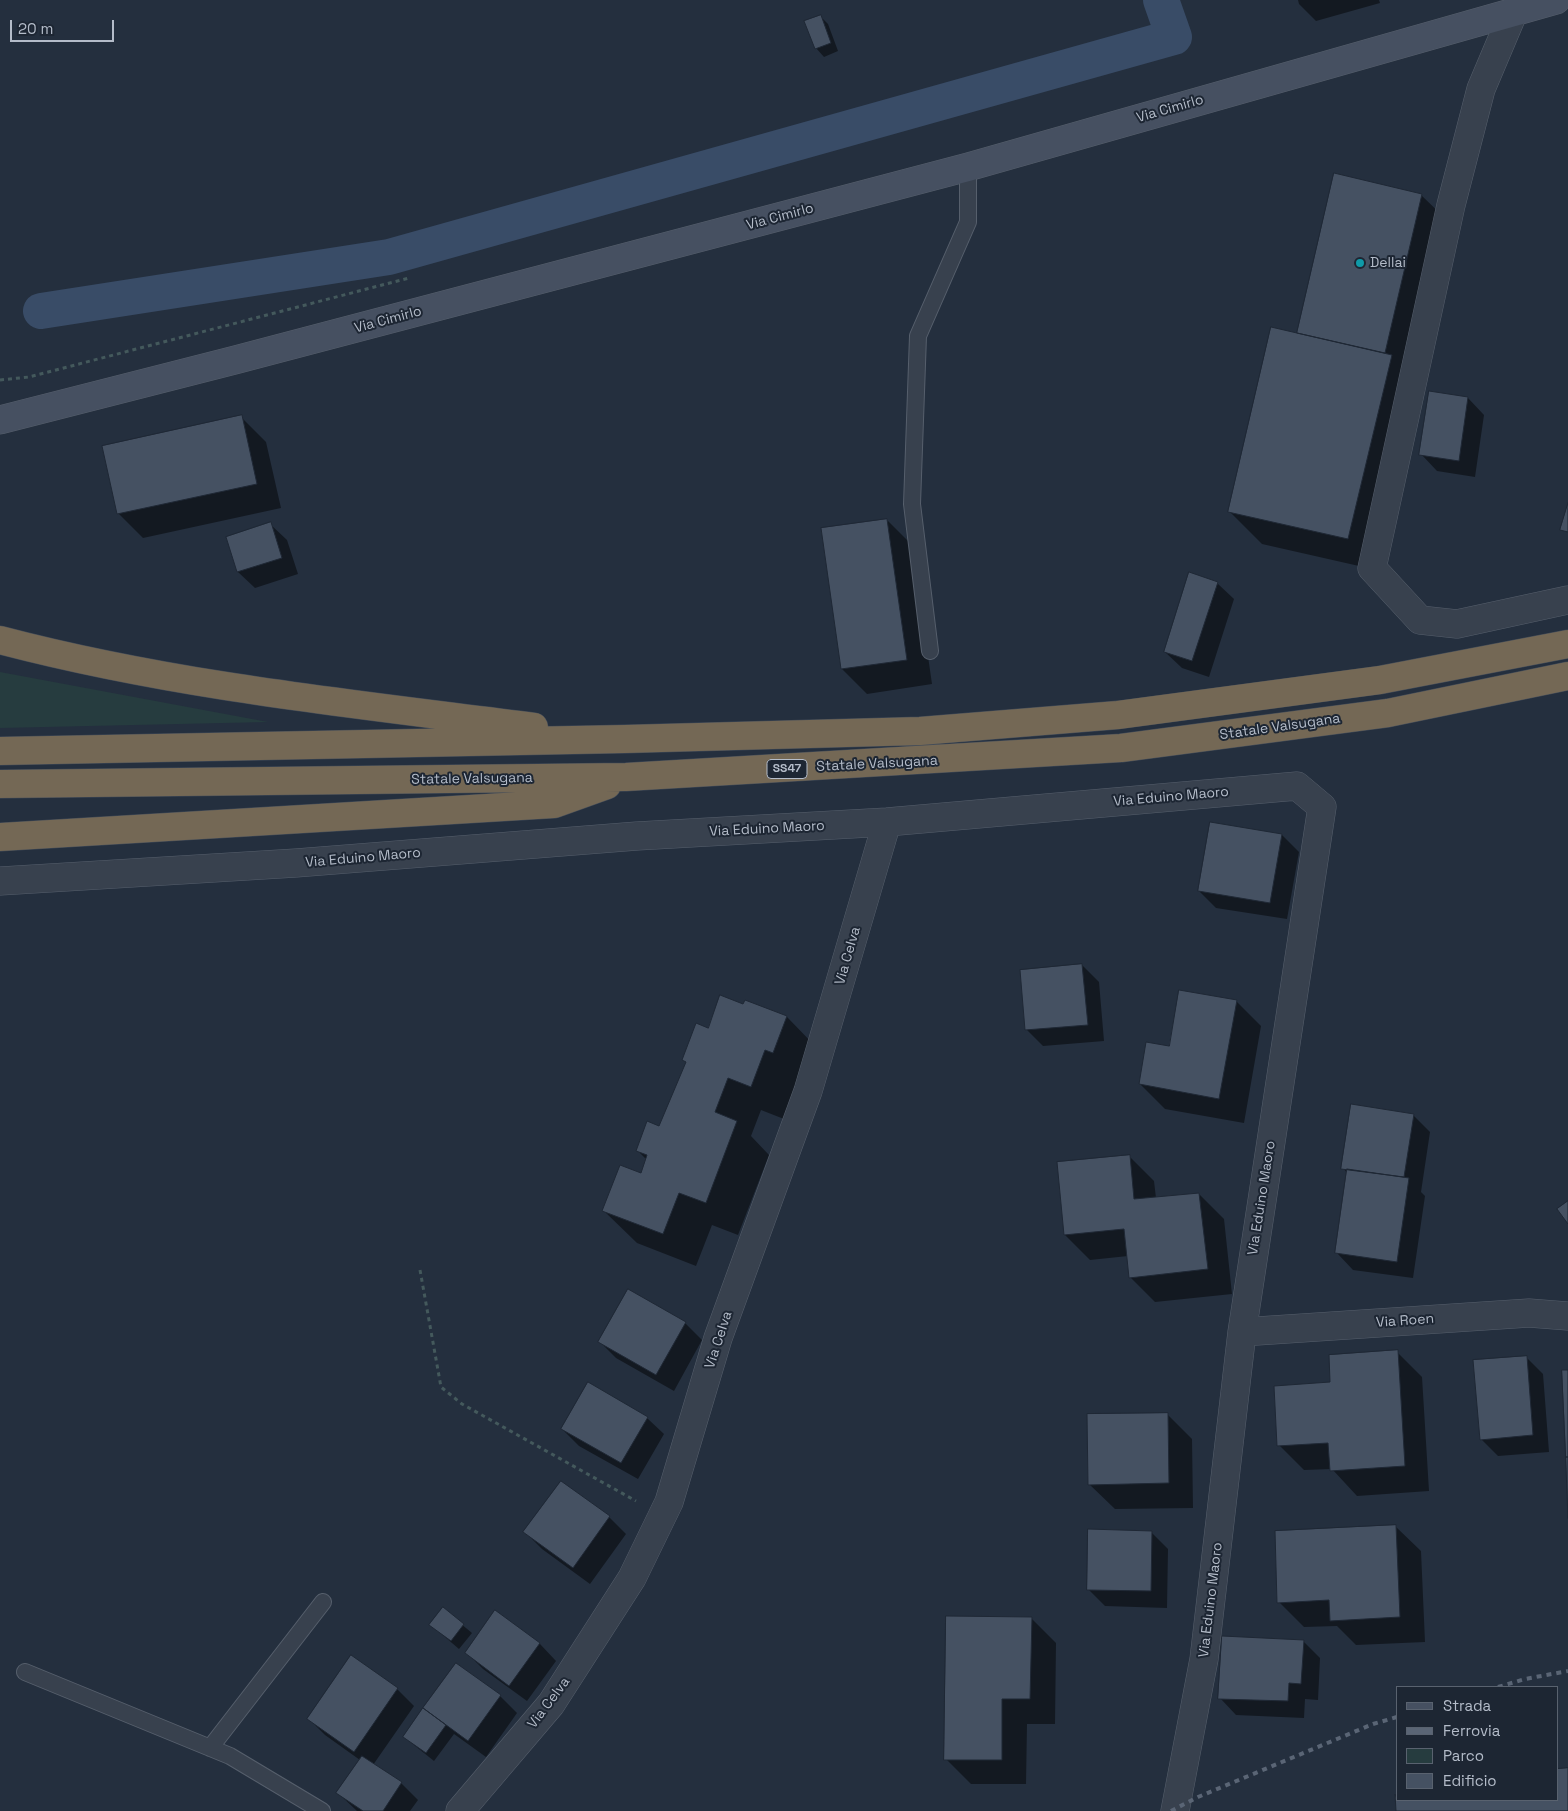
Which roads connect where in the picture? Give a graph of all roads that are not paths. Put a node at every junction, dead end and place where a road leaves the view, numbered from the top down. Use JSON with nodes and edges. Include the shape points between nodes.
{"nodes":[{"id":1,"x":1556,"y":0,"type":"edge"},
{"id":2,"x":1514,"y":11,"type":"junction"},
{"id":3,"x":968,"y":167,"type":"junction"},
{"id":4,"x":0,"y":420,"type":"edge"},
{"id":5,"x":1568,"y":600,"type":"edge"},
{"id":6,"x":0,"y":640,"type":"edge"},
{"id":7,"x":1568,"y":644,"type":"edge"},
{"id":8,"x":930,"y":651,"type":"dead end"},
{"id":9,"x":1568,"y":676,"type":"edge"},
{"id":10,"x":625,"y":739,"type":"junction"},
{"id":11,"x":0,"y":751,"type":"edge"},
{"id":12,"x":626,"y":777,"type":"junction"},
{"id":13,"x":0,"y":784,"type":"edge"},
{"id":14,"x":887,"y":822,"type":"junction"},
{"id":15,"x":0,"y":837,"type":"edge"},
{"id":16,"x":0,"y":881,"type":"edge"},
{"id":17,"x":1568,"y":1316,"type":"edge"},
{"id":18,"x":1242,"y":1332,"type":"junction"},
{"id":19,"x":323,"y":1602,"type":"dead end"},
{"id":20,"x":26,"y":1672,"type":"dead end"},
{"id":21,"x":210,"y":1748,"type":"junction"},
{"id":22,"x":322,"y":1811,"type":"edge"},
{"id":23,"x":460,"y":1811,"type":"edge"},
{"id":24,"x":1175,"y":1811,"type":"edge"}],
"edges":[{"from":1,"to":2,"type":"street","name":"Via Cimirlo"},
{"from":2,"to":3,"type":"street","name":"Via Cimirlo"},
{"from":2,"to":5,"type":"street","via":[[1481,89],[1453,196],[1372,568],[1420,620],[1457,624]]},
{"from":3,"to":4,"type":"street","name":"Via Cimirlo"},
{"from":3,"to":8,"type":"lane","via":[[968,222],[918,336],[912,504]]},
{"from":6,"to":10,"type":"highway","via":[[69,658],[199,683]]},
{"from":7,"to":10,"type":"highway","via":[[1380,680],[1118,715],[920,731]]},
{"from":9,"to":12,"type":"highway","name":"Statale Valsugana","number":"SS47","via":[[1388,713],[1121,748]]},
{"from":10,"to":11,"type":"highway"},
{"from":12,"to":13,"type":"highway","name":"Statale Valsugana","number":"SS47"},
{"from":12,"to":15,"type":"highway","via":[[554,804]]},
{"from":14,"to":16,"type":"street","name":"Via Eduino Maoro","via":[[637,836],[296,863]]},
{"from":14,"to":18,"type":"street","name":"Via Eduino Maoro","via":[[1297,786],[1322,807]]},
{"from":14,"to":23,"type":"street","name":"Via Celva","via":[[808,1091],[718,1338],[669,1502],[632,1578],[551,1704]]},
{"from":17,"to":18,"type":"street","name":"Via Roen","via":[[1529,1313]]},
{"from":18,"to":24,"type":"street","name":"Via Eduino Maoro","via":[[1204,1659]]},
{"from":19,"to":21,"type":"lane"},
{"from":20,"to":21,"type":"lane"},
{"from":21,"to":22,"type":"lane","via":[[230,1756]]}]}
